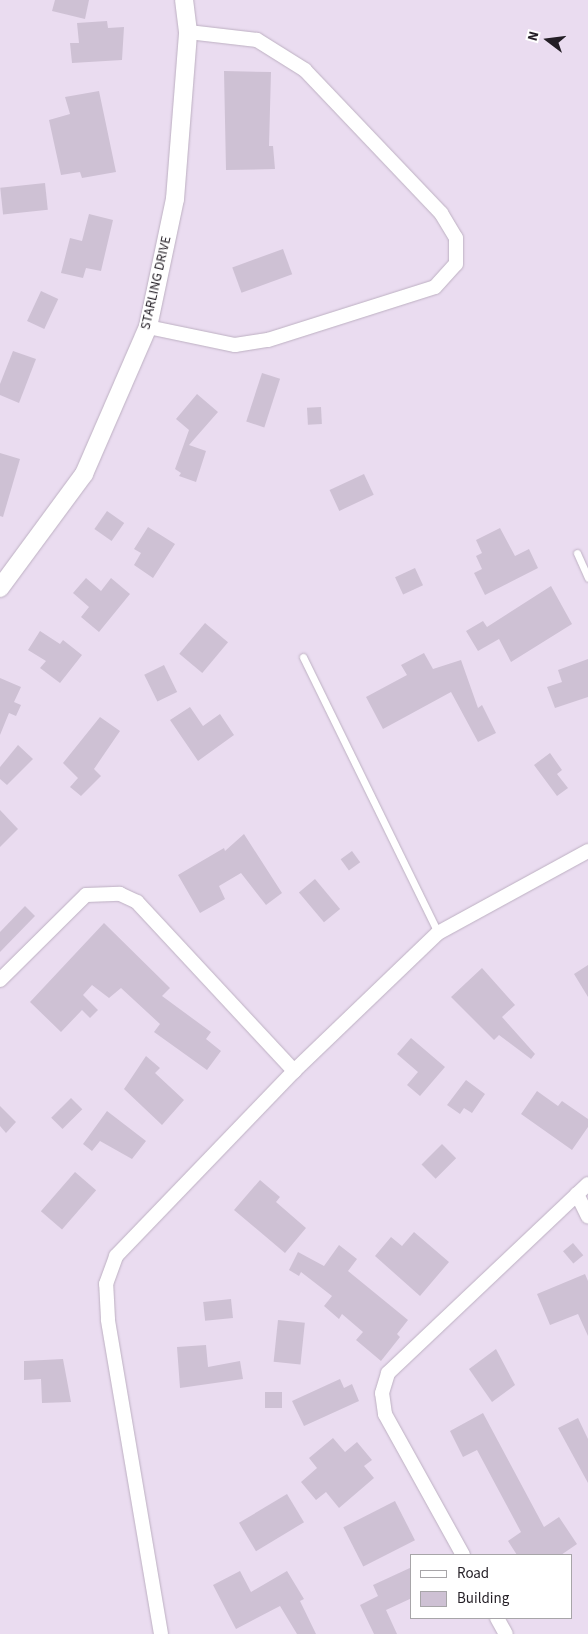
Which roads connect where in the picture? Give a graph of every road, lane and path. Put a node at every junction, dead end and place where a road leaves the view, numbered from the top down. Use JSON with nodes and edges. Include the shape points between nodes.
{"nodes":[{"id":1,"x":184,"y":0,"type":"edge"},
{"id":2,"x":188,"y":32,"type":"junction"},
{"id":3,"x":148,"y":326,"type":"junction"},
{"id":4,"x":577,"y":553,"type":"dead end"},
{"id":5,"x":588,"y":578,"type":"edge"},
{"id":6,"x":0,"y":588,"type":"edge"},
{"id":7,"x":303,"y":657,"type":"dead end"},
{"id":8,"x":588,"y":851,"type":"edge"},
{"id":9,"x":438,"y":932,"type":"junction"},
{"id":10,"x":0,"y":980,"type":"edge"},
{"id":11,"x":294,"y":1071,"type":"junction"},
{"id":12,"x":588,"y":1184,"type":"edge"},
{"id":13,"x":577,"y":1194,"type":"junction"},
{"id":14,"x":588,"y":1217,"type":"edge"},
{"id":15,"x":462,"y":1554,"type":"edge"},
{"id":16,"x":498,"y":1619,"type":"edge"},
{"id":17,"x":161,"y":1634,"type":"edge"},
{"id":18,"x":506,"y":1634,"type":"edge"}],
"edges":[{"from":1,"to":2,"type":"street","name":"STARLING DRIVE"},
{"from":2,"to":3,"type":"street","name":"STARLING DRIVE","via":[[175,199]]},
{"from":2,"to":3,"type":"street","via":[[257,40],[304,70],[441,213],[456,238],[456,264],[435,286],[268,340],[236,345]]},
{"from":3,"to":6,"type":"street","name":"STARLING DRIVE","via":[[84,474]]},
{"from":4,"to":5,"type":"lane"},
{"from":7,"to":9,"type":"lane"},
{"from":8,"to":9,"type":"street"},
{"from":9,"to":11,"type":"street"},
{"from":10,"to":11,"type":"street","via":[[86,895],[120,894],[137,902]]},
{"from":11,"to":17,"type":"street","via":[[116,1256],[106,1284],[108,1319]]},
{"from":12,"to":13,"type":"street"},
{"from":13,"to":14,"type":"street"},
{"from":13,"to":15,"type":"street","via":[[388,1373],[382,1393],[385,1414]]},
{"from":16,"to":18,"type":"street"}]}
